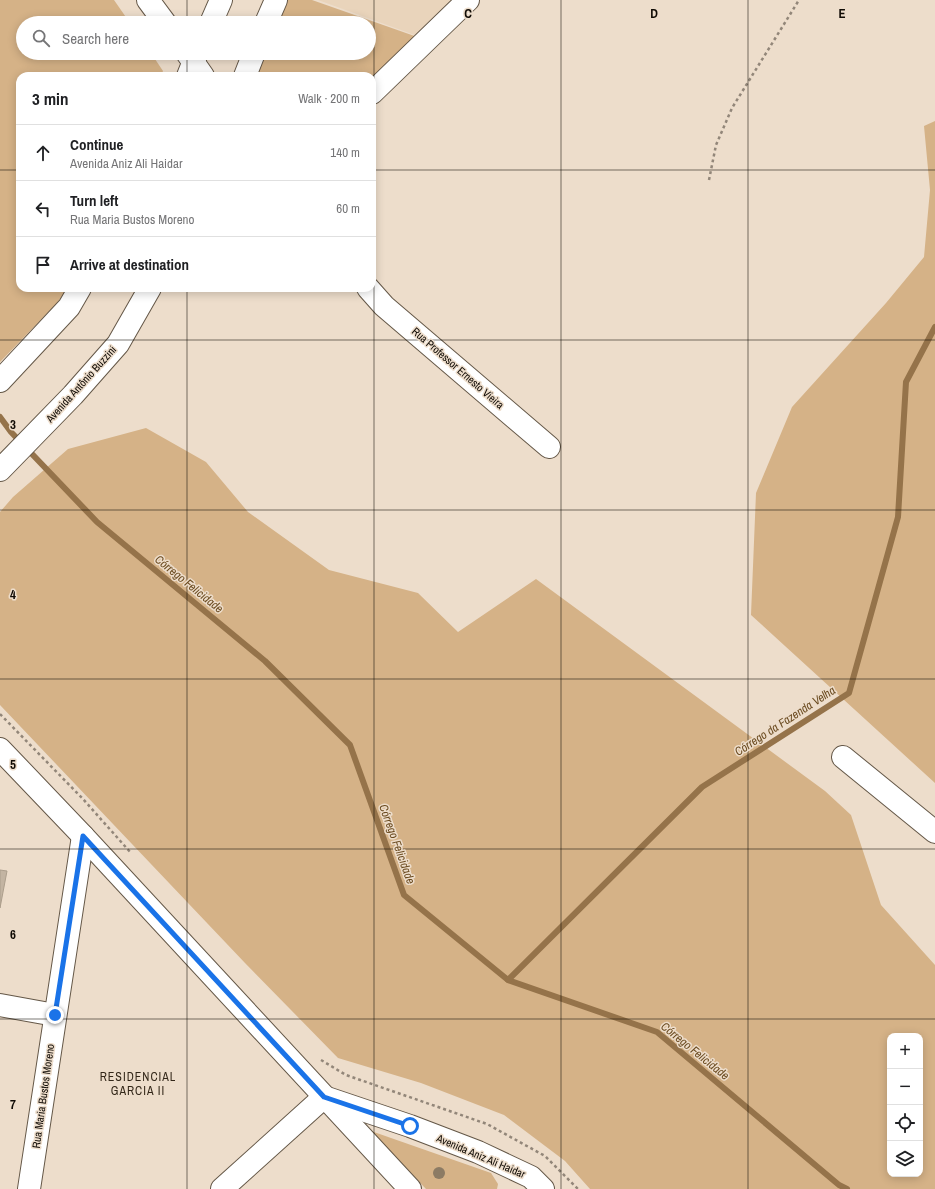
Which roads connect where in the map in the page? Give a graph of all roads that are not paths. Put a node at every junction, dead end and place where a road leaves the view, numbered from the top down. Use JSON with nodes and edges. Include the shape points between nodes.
{"nodes":[{"id":1,"x":148,"y":0,"type":"edge"},
{"id":2,"x":221,"y":0,"type":"edge"},
{"id":3,"x":276,"y":0,"type":"edge"},
{"id":4,"x":468,"y":0,"type":"edge"},
{"id":5,"x":160,"y":16,"type":"edge"},
{"id":6,"x":214,"y":16,"type":"edge"},
{"id":7,"x":269,"y":16,"type":"edge"},
{"id":8,"x":251,"y":60,"type":"edge"},
{"id":9,"x":247,"y":72,"type":"edge"},
{"id":10,"x":376,"y":90,"type":"edge"},
{"id":11,"x":78,"y":292,"type":"edge"},
{"id":12,"x":148,"y":292,"type":"edge"},
{"id":13,"x":372,"y":292,"type":"edge"},
{"id":14,"x":0,"y":381,"type":"edge"},
{"id":15,"x":550,"y":447,"type":"dead end"},
{"id":16,"x":0,"y":470,"type":"edge"},
{"id":17,"x":0,"y":749,"type":"edge"},
{"id":18,"x":843,"y":757,"type":"dead end"},
{"id":19,"x":935,"y":832,"type":"edge"},
{"id":20,"x":83,"y":836,"type":"junction"},
{"id":21,"x":0,"y":1005,"type":"edge"},
{"id":22,"x":55,"y":1015,"type":"junction"},
{"id":23,"x":324,"y":1097,"type":"junction"},
{"id":24,"x":531,"y":1185,"type":"edge"},
{"id":25,"x":29,"y":1189,"type":"edge"},
{"id":26,"x":222,"y":1189,"type":"edge"},
{"id":27,"x":410,"y":1189,"type":"edge"}],
"edges":[{"from":1,"to":5,"type":"street"},
{"from":2,"to":6,"type":"street"},
{"from":3,"to":7,"type":"street"},
{"from":4,"to":10,"type":"street"},
{"from":8,"to":9,"type":"street"},
{"from":11,"to":14,"type":"street","via":[[69,307]]},
{"from":12,"to":16,"type":"street","name":"Avenida Antônio Buzzini","via":[[118,344],[73,395]]},
{"from":13,"to":15,"type":"street","name":"Rua Professor Ernesto Vieira","via":[[384,306]]},
{"from":17,"to":20,"type":"street","name":"Avenida Aniz Ali Haidar"},
{"from":18,"to":19,"type":"street"},
{"from":20,"to":22,"type":"street","name":"Rua Maria Bustos Moreno"},
{"from":20,"to":23,"type":"street","name":"Avenida Aniz Ali Haidar"},
{"from":21,"to":22,"type":"street"},
{"from":22,"to":25,"type":"street","name":"Rua Maria Bustos Moreno"},
{"from":23,"to":24,"type":"street","name":"Avenida Aniz Ali Haidar","via":[[470,1149]]},
{"from":23,"to":26,"type":"street"},
{"from":23,"to":27,"type":"street","name":"Avenida Aniz Ali Haidar"}]}
